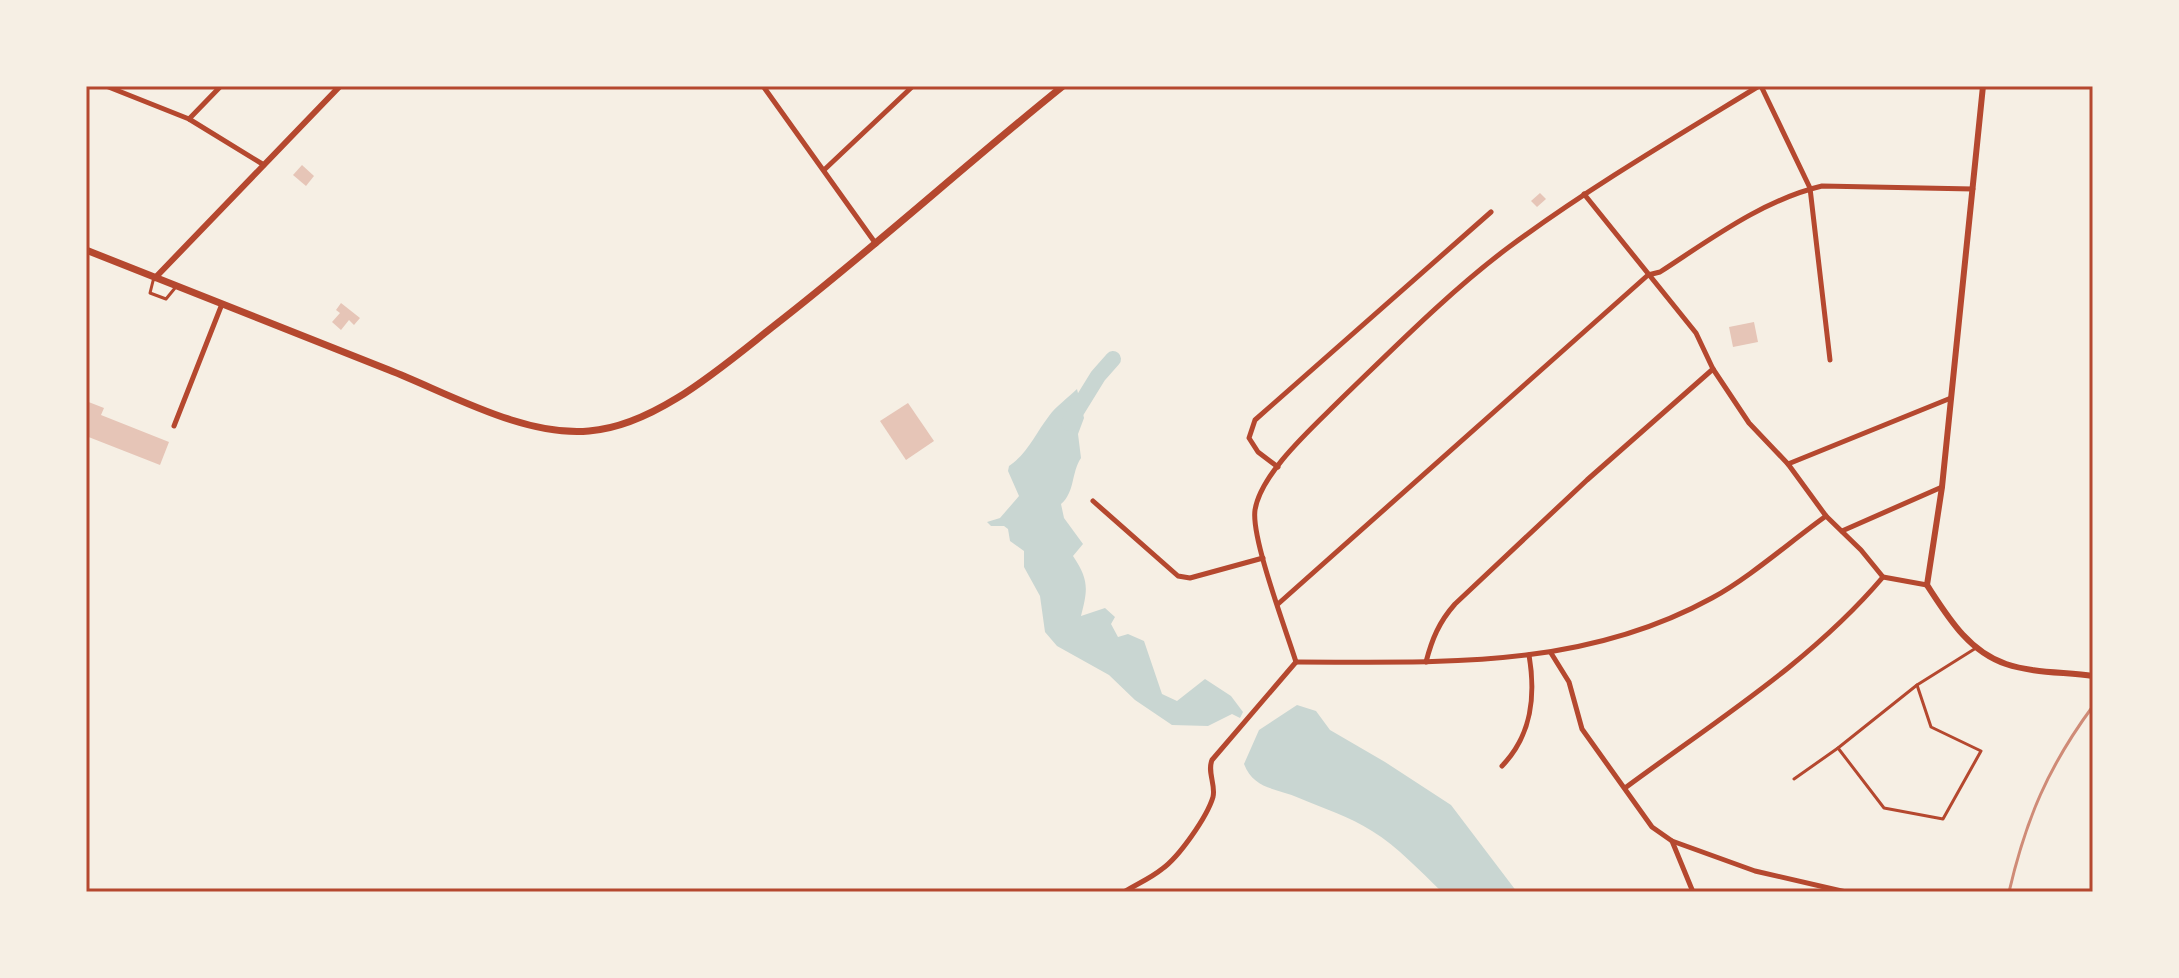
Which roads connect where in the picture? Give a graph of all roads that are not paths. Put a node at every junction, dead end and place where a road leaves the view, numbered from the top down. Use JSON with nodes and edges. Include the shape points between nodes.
{"nodes":[{"id":1,"x":106,"y":86,"type":"edge"},
{"id":2,"x":221,"y":86,"type":"edge"},
{"id":3,"x":340,"y":86,"type":"edge"},
{"id":4,"x":763,"y":86,"type":"edge"},
{"id":5,"x":913,"y":86,"type":"edge"},
{"id":6,"x":1063,"y":86,"type":"edge"},
{"id":7,"x":1760,"y":86,"type":"edge"},
{"id":8,"x":1983,"y":86,"type":"edge"},
{"id":9,"x":189,"y":119,"type":"junction"},
{"id":10,"x":264,"y":165,"type":"junction"},
{"id":11,"x":824,"y":170,"type":"junction"},
{"id":12,"x":1810,"y":188,"type":"junction"},
{"id":13,"x":1974,"y":189,"type":"junction"},
{"id":14,"x":1584,"y":194,"type":"junction"},
{"id":15,"x":1491,"y":212,"type":"dead end"},
{"id":16,"x":876,"y":244,"type":"junction"},
{"id":17,"x":86,"y":250,"type":"edge"},
{"id":18,"x":1648,"y":275,"type":"junction"},
{"id":19,"x":155,"y":277,"type":"junction"},
{"id":20,"x":177,"y":286,"type":"junction"},
{"id":21,"x":222,"y":304,"type":"junction"},
{"id":22,"x":1830,"y":360,"type":"dead end"},
{"id":23,"x":1713,"y":369,"type":"junction"},
{"id":24,"x":1951,"y":398,"type":"junction"},
{"id":25,"x":174,"y":426,"type":"dead end"},
{"id":26,"x":1788,"y":464,"type":"junction"},
{"id":27,"x":1278,"y":467,"type":"junction"},
{"id":28,"x":1942,"y":487,"type":"junction"},
{"id":29,"x":1093,"y":501,"type":"dead end"},
{"id":30,"x":1826,"y":516,"type":"junction"},
{"id":31,"x":1842,"y":531,"type":"junction"},
{"id":32,"x":1263,"y":558,"type":"junction"},
{"id":33,"x":1883,"y":577,"type":"junction"},
{"id":34,"x":1927,"y":585,"type":"junction"},
{"id":35,"x":1278,"y":604,"type":"junction"},
{"id":36,"x":1977,"y":647,"type":"junction"},
{"id":37,"x":1551,"y":653,"type":"junction"},
{"id":38,"x":1529,"y":655,"type":"junction"},
{"id":39,"x":1296,"y":662,"type":"junction"},
{"id":40,"x":1426,"y":662,"type":"junction"},
{"id":41,"x":2093,"y":676,"type":"edge"},
{"id":42,"x":1917,"y":685,"type":"junction"},
{"id":43,"x":1838,"y":748,"type":"junction"},
{"id":44,"x":1502,"y":766,"type":"dead end"},
{"id":45,"x":1794,"y":779,"type":"dead end"},
{"id":46,"x":1625,"y":788,"type":"junction"},
{"id":47,"x":1672,"y":841,"type":"junction"},
{"id":48,"x":1124,"y":892,"type":"edge"},
{"id":49,"x":1693,"y":892,"type":"edge"},
{"id":50,"x":1846,"y":892,"type":"edge"}],
"edges":[{"from":1,"to":9,"type":"street"},
{"from":2,"to":9,"type":"street"},
{"from":3,"to":10,"type":"street"},
{"from":4,"to":11,"type":"street"},
{"from":5,"to":11,"type":"street"},
{"from":6,"to":16,"type":"main road"},
{"from":7,"to":12,"type":"street"},
{"from":7,"to":14,"type":"street"},
{"from":8,"to":13,"type":"street"},
{"from":9,"to":10,"type":"street"},
{"from":10,"to":19,"type":"street"},
{"from":11,"to":16,"type":"street"},
{"from":12,"to":13,"type":"street"},
{"from":12,"to":18,"type":"street"},
{"from":12,"to":22,"type":"street"},
{"from":13,"to":24,"type":"street"},
{"from":14,"to":18,"type":"street"},
{"from":14,"to":27,"type":"street","via":[[1506,249],[1405,337]]},
{"from":15,"to":27,"type":"street","via":[[1255,420],[1249,438]]},
{"from":16,"to":21,"type":"main road","via":[[673,400],[639,418],[591,431],[501,415]]},
{"from":17,"to":19,"type":"main road"},
{"from":18,"to":23,"type":"street","via":[[1696,333]]},
{"from":18,"to":35,"type":"street"},
{"from":19,"to":20,"type":"main road"},
{"from":19,"to":20,"type":"lane","via":[[150,293],[166,299]]},
{"from":20,"to":21,"type":"main road"},
{"from":21,"to":25,"type":"street"},
{"from":23,"to":26,"type":"street","via":[[1749,423]]},
{"from":23,"to":40,"type":"street","via":[[1455,604],[1433,634]]},
{"from":24,"to":26,"type":"street"},
{"from":24,"to":28,"type":"street"},
{"from":26,"to":30,"type":"street"},
{"from":27,"to":32,"type":"street","via":[[1259,492],[1254,514]]},
{"from":28,"to":31,"type":"street"},
{"from":28,"to":34,"type":"street"},
{"from":29,"to":32,"type":"street","via":[[1178,576],[1190,578]]},
{"from":30,"to":31,"type":"street"},
{"from":30,"to":37,"type":"street","via":[[1715,596],[1672,618],[1625,637]]},
{"from":31,"to":33,"type":"street"},
{"from":32,"to":35,"type":"street"},
{"from":33,"to":34,"type":"street"},
{"from":33,"to":46,"type":"street","via":[[1804,656]]},
{"from":34,"to":36,"type":"street","via":[[1951,622]]},
{"from":35,"to":39,"type":"street"},
{"from":36,"to":41,"type":"street","via":[[2008,665]]},
{"from":36,"to":42,"type":"lane"},
{"from":37,"to":38,"type":"street"},
{"from":37,"to":46,"type":"street","via":[[1569,682],[1582,729]]},
{"from":38,"to":40,"type":"street"},
{"from":38,"to":44,"type":"street","via":[[1533,701],[1527,728]]},
{"from":39,"to":40,"type":"street"},
{"from":39,"to":48,"type":"street","via":[[1212,760],[1214,794],[1195,830],[1165,868]]},
{"from":42,"to":43,"type":"lane"},
{"from":42,"to":43,"type":"lane","via":[[1931,727],[1981,751],[1943,819],[1884,808]]},
{"from":43,"to":45,"type":"lane"},
{"from":46,"to":47,"type":"street","via":[[1652,827]]},
{"from":47,"to":49,"type":"street"},
{"from":47,"to":50,"type":"street","via":[[1755,871]]}]}
